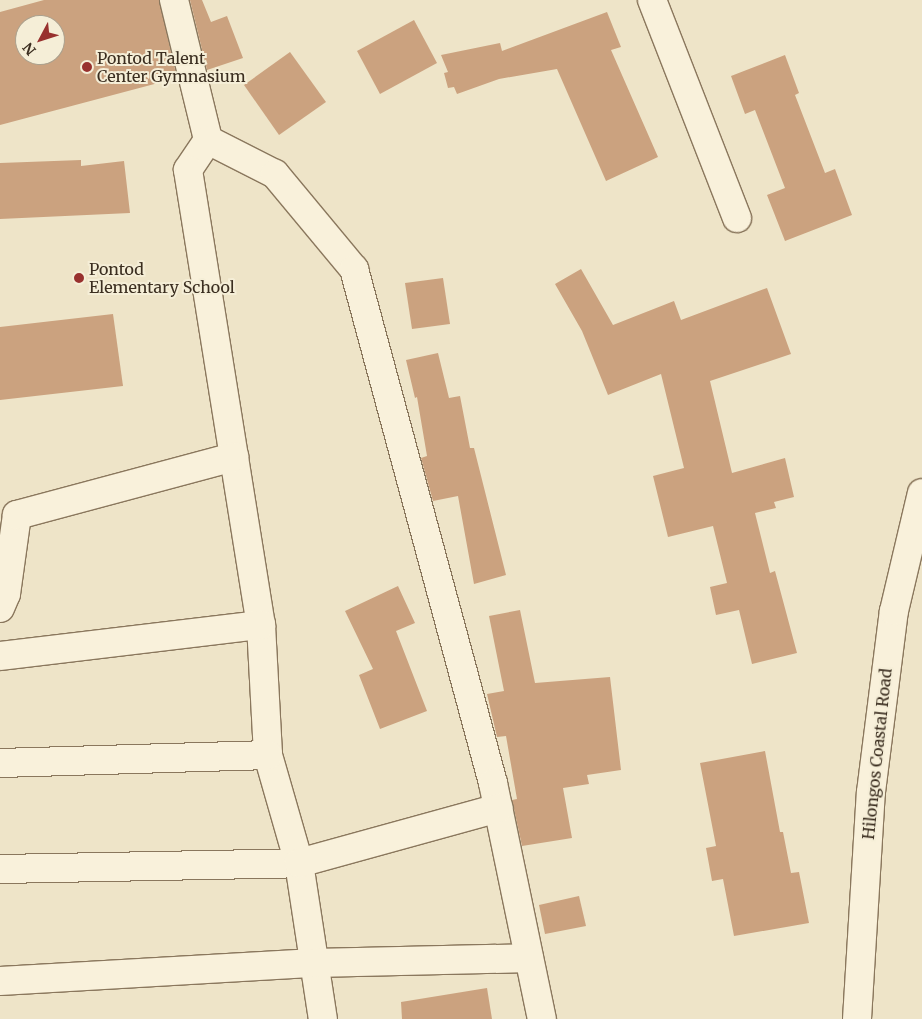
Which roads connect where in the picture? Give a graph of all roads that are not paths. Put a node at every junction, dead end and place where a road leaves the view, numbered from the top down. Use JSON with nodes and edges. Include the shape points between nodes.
{"nodes":[{"id":1,"x":174,"y":0,"type":"edge"},
{"id":2,"x":652,"y":0,"type":"edge"},
{"id":3,"x":208,"y":140,"type":"junction"},
{"id":4,"x":737,"y":218,"type":"dead end"},
{"id":5,"x":234,"y":457,"type":"junction"},
{"id":6,"x":922,"y":493,"type":"edge"},
{"id":7,"x":0,"y":608,"type":"edge"},
{"id":8,"x":261,"y":625,"type":"junction"},
{"id":9,"x":0,"y":656,"type":"edge"},
{"id":10,"x":268,"y":755,"type":"junction"},
{"id":11,"x":0,"y":763,"type":"edge"},
{"id":12,"x":499,"y":808,"type":"junction"},
{"id":13,"x":299,"y":863,"type":"junction"},
{"id":14,"x":0,"y":869,"type":"edge"},
{"id":15,"x":529,"y":958,"type":"junction"},
{"id":16,"x":314,"y":963,"type":"junction"},
{"id":17,"x":0,"y":981,"type":"edge"},
{"id":18,"x":323,"y":1019,"type":"edge"},
{"id":19,"x":542,"y":1019,"type":"edge"},
{"id":20,"x":857,"y":1019,"type":"edge"}],
"edges":[{"from":1,"to":3,"type":"street"},
{"from":2,"to":4,"type":"street"},
{"from":3,"to":5,"type":"street","via":[[188,170]]},
{"from":3,"to":12,"type":"street","via":[[275,174],[354,269]]},
{"from":5,"to":7,"type":"street","via":[[17,515],[6,594]]},
{"from":5,"to":8,"type":"street"},
{"from":6,"to":20,"type":"street","name":"Hilongos Coastal Road","via":[[894,611],[862,911]]},
{"from":8,"to":9,"type":"street"},
{"from":8,"to":10,"type":"street"},
{"from":10,"to":11,"type":"street"},
{"from":10,"to":13,"type":"street"},
{"from":12,"to":13,"type":"street"},
{"from":12,"to":15,"type":"street"},
{"from":13,"to":14,"type":"street"},
{"from":13,"to":16,"type":"street"},
{"from":15,"to":16,"type":"street"},
{"from":15,"to":19,"type":"street"},
{"from":16,"to":17,"type":"street"},
{"from":16,"to":18,"type":"street"}]}
